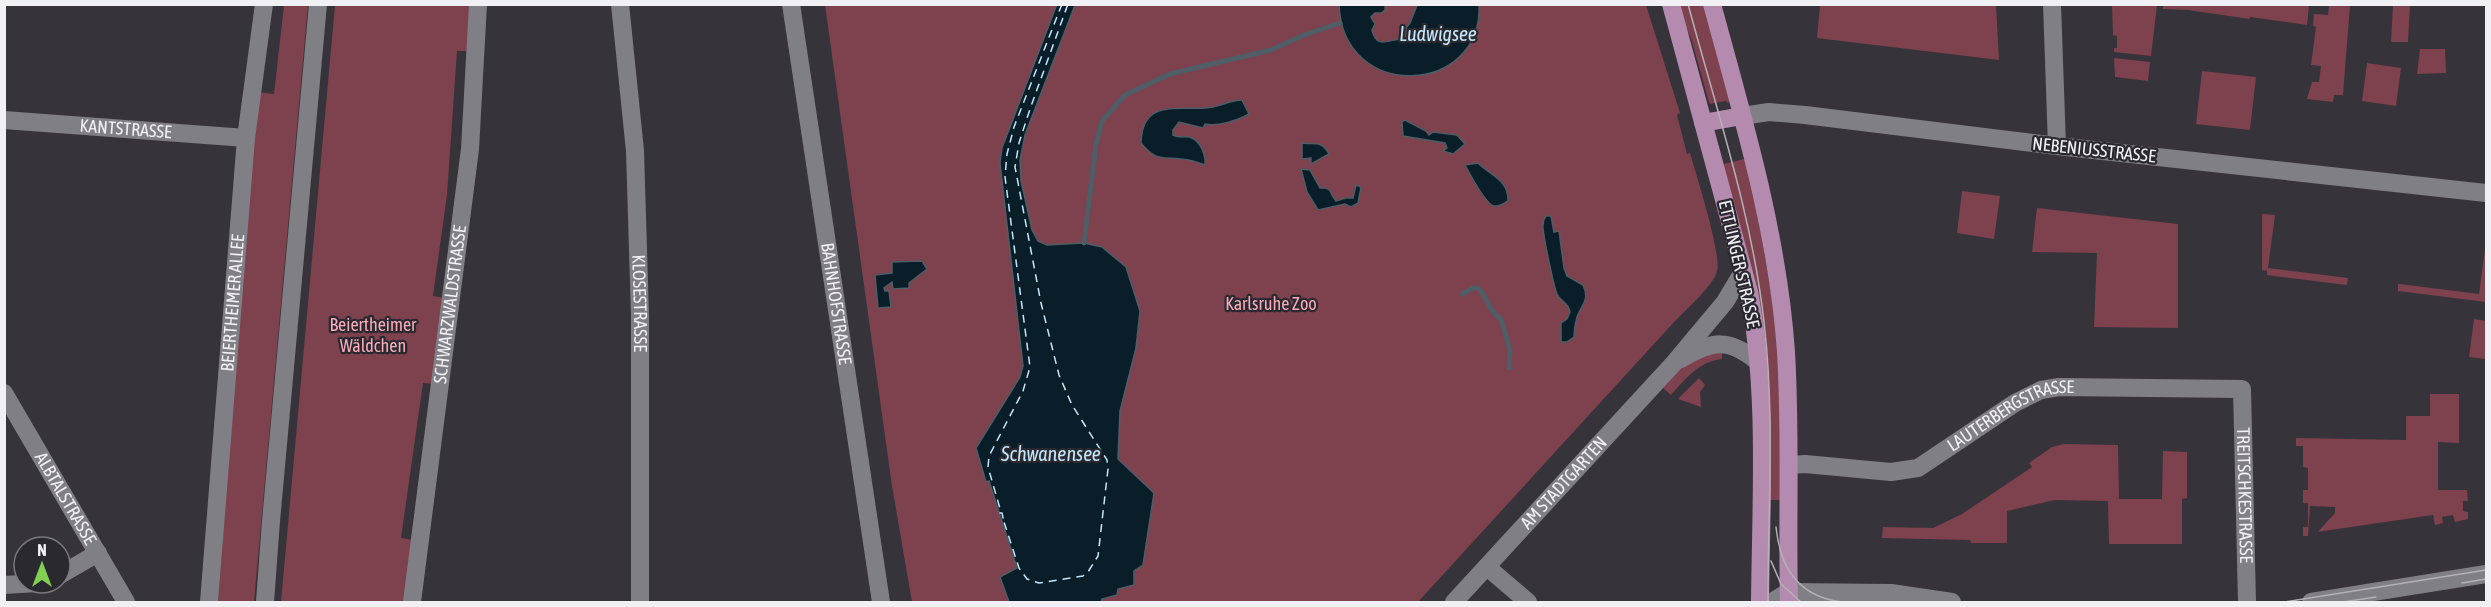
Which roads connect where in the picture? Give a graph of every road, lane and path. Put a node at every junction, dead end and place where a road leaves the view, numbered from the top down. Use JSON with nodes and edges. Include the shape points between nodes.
{"nodes":[{"id":1,"x":264,"y":4,"type":"edge"},
{"id":2,"x":318,"y":4,"type":"edge"},
{"id":3,"x":478,"y":4,"type":"edge"},
{"id":4,"x":620,"y":4,"type":"edge"},
{"id":5,"x":791,"y":4,"type":"edge"},
{"id":6,"x":1671,"y":4,"type":"edge"},
{"id":7,"x":1712,"y":4,"type":"edge"},
{"id":8,"x":2052,"y":4,"type":"edge"},
{"id":9,"x":1742,"y":116,"type":"junction"},
{"id":10,"x":4,"y":120,"type":"edge"},
{"id":11,"x":1702,"y":123,"type":"junction"},
{"id":12,"x":246,"y":138,"type":"junction"},
{"id":13,"x":2057,"y":146,"type":"junction"},
{"id":14,"x":2487,"y":193,"type":"edge"},
{"id":15,"x":1743,"y":272,"type":"junction"},
{"id":16,"x":1758,"y":362,"type":"junction"},
{"id":17,"x":1674,"y":363,"type":"junction"},
{"id":18,"x":2242,"y":389,"type":"joint"},
{"id":19,"x":4,"y":393,"type":"edge"},
{"id":20,"x":1790,"y":465,"type":"junction"},
{"id":21,"x":98,"y":553,"type":"junction"},
{"id":22,"x":1487,"y":567,"type":"junction"},
{"id":23,"x":72,"y":568,"type":"edge"},
{"id":24,"x":2487,"y":574,"type":"edge"},
{"id":25,"x":1788,"y":597,"type":"edge"},
{"id":26,"x":126,"y":603,"type":"edge"},
{"id":27,"x":209,"y":603,"type":"edge"},
{"id":28,"x":265,"y":603,"type":"edge"},
{"id":29,"x":412,"y":603,"type":"edge"},
{"id":30,"x":640,"y":603,"type":"edge"},
{"id":31,"x":881,"y":603,"type":"edge"},
{"id":32,"x":1454,"y":603,"type":"edge"},
{"id":33,"x":1528,"y":603,"type":"edge"},
{"id":34,"x":1760,"y":603,"type":"edge"},
{"id":35,"x":1772,"y":603,"type":"edge"},
{"id":36,"x":1952,"y":603,"type":"edge"},
{"id":37,"x":2247,"y":603,"type":"edge"},
{"id":38,"x":2311,"y":603,"type":"edge"}],
"edges":[{"from":1,"to":12,"type":"street","name":"BEIERTHEIMER ALLEE"},
{"from":2,"to":28,"type":"street"},
{"from":3,"to":29,"type":"street","name":"SCHWARZWALDSTRASSE","via":[[470,149]]},
{"from":4,"to":30,"type":"street","name":"KLOSESTRASSE","via":[[635,151],[640,315]]},
{"from":5,"to":31,"type":"street","name":"BAHNHOFSTRASSE"},
{"from":6,"to":11,"type":"main road","name":"ETTLINGER STRASSE"},
{"from":7,"to":9,"type":"main road","name":"ETTLINGER STRASSE"},
{"from":8,"to":13,"type":"street"},
{"from":9,"to":11,"type":"main road","name":"NEBENIUSSTRASSE"},
{"from":9,"to":13,"type":"street","name":"NEBENIUSSTRASSE","via":[[1786,113]]},
{"from":9,"to":20,"type":"main road","name":"ETTLINGER STRASSE","via":[[1776,275],[1786,351]]},
{"from":10,"to":12,"type":"street","name":"KANTSTRASSE"},
{"from":11,"to":15,"type":"main road","name":"ETTLINGER STRASSE"},
{"from":12,"to":27,"type":"street","name":"BEIERTHEIMER ALLEE"},
{"from":13,"to":14,"type":"street","name":"NEBENIUSSTRASSE"},
{"from":15,"to":16,"type":"main road","name":"ETTLINGER STRASSE"},
{"from":15,"to":17,"type":"street","name":"AM STADTGARTEN","via":[[1725,302]]},
{"from":16,"to":17,"type":"street","name":"AM STADTGARTEN","via":[[1725,344],[1696,350]]},
{"from":16,"to":34,"type":"main road","name":"ETTLINGER STRASSE"},
{"from":17,"to":22,"type":"street","name":"AM STADTGARTEN"},
{"from":18,"to":20,"type":"street","name":"LAUTERBERGSTRASSE","via":[[2050,388],[2015,403],[1918,468],[1901,472]]},
{"from":18,"to":37,"type":"street","name":"TREITSCHKESTRASSE"},
{"from":19,"to":21,"type":"street","name":"ALBTALSTRASSE"},
{"from":20,"to":25,"type":"main road","name":"ETTLINGER STRASSE"},
{"from":21,"to":23,"type":"street"},
{"from":21,"to":26,"type":"street","name":"ALBTALSTRASSE"},
{"from":22,"to":32,"type":"street","name":"AM STADTGARTEN"},
{"from":22,"to":33,"type":"street"},
{"from":24,"to":38,"type":"street"},
{"from":25,"to":35,"type":"street"},
{"from":25,"to":36,"type":"street","via":[[1892,593]]}]}
